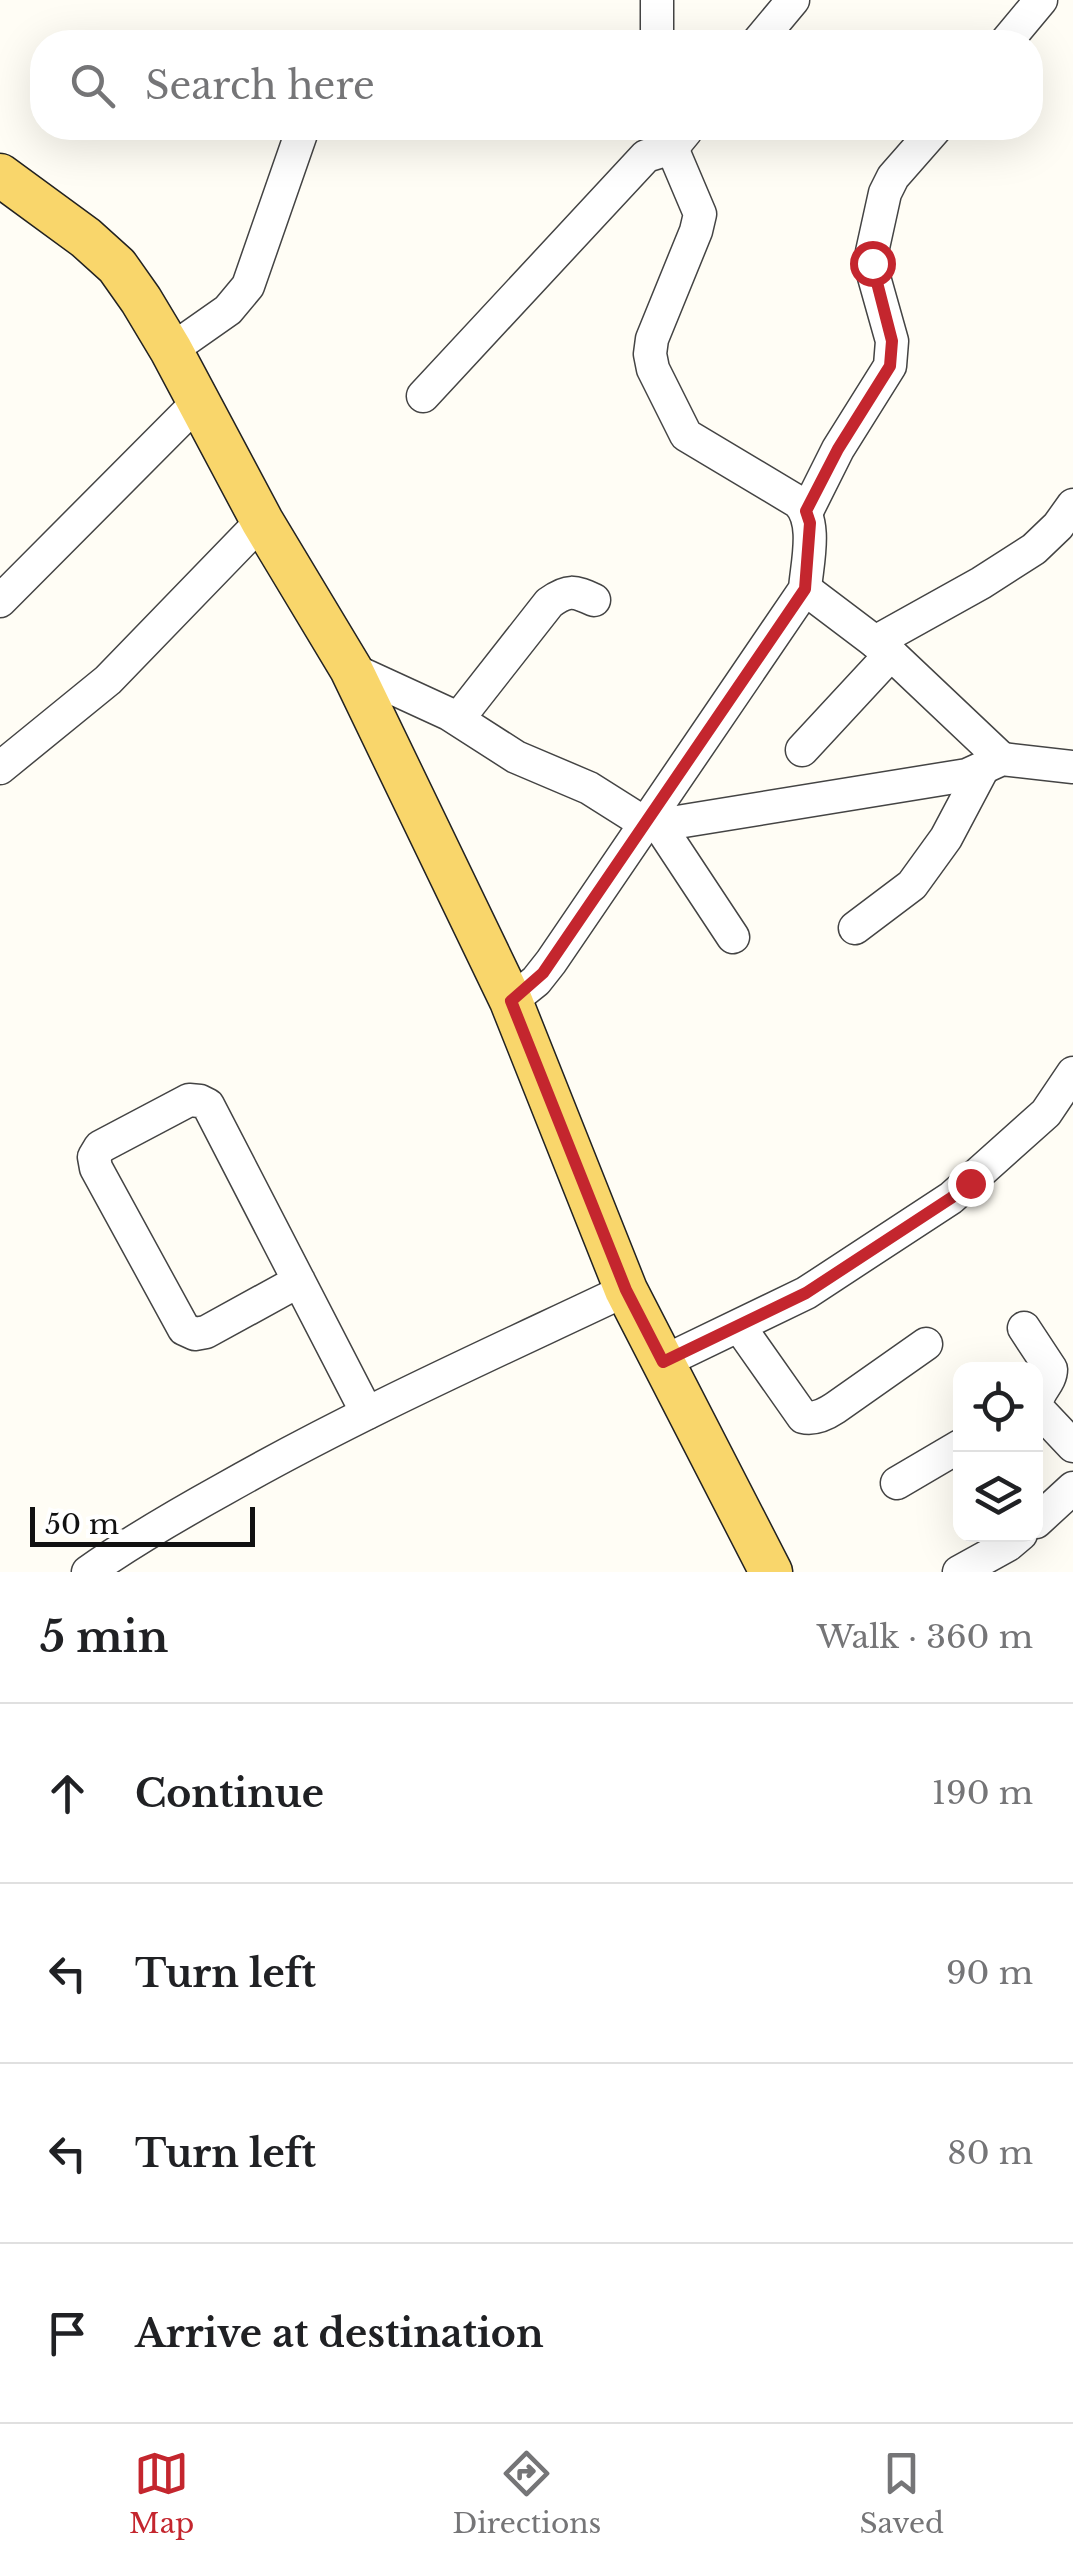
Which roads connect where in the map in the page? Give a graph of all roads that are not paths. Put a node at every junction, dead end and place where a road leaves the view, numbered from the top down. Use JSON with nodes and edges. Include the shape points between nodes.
{"nodes":[{"id":1,"x":657,"y":0,"type":"edge"},
{"id":2,"x":793,"y":0,"type":"edge"},
{"id":3,"x":1040,"y":0,"type":"edge"},
{"id":4,"x":657,"y":30,"type":"edge"},
{"id":5,"x":768,"y":30,"type":"edge"},
{"id":6,"x":1016,"y":30,"type":"edge"},
{"id":7,"x":299,"y":140,"type":"edge"},
{"id":8,"x":668,"y":140,"type":"edge"},
{"id":9,"x":678,"y":140,"type":"edge"},
{"id":10,"x":925,"y":140,"type":"edge"},
{"id":11,"x":0,"y":175,"type":"edge"},
{"id":12,"x":171,"y":350,"type":"junction"},
{"id":13,"x":423,"y":396,"type":"dead end"},
{"id":14,"x":199,"y":401,"type":"junction"},
{"id":15,"x":1073,"y":506,"type":"edge"},
{"id":16,"x":806,"y":511,"type":"junction"},
{"id":17,"x":262,"y":522,"type":"junction"},
{"id":18,"x":805,"y":589,"type":"junction"},
{"id":19,"x":594,"y":600,"type":"dead end"},
{"id":20,"x":0,"y":601,"type":"edge"},
{"id":21,"x":883,"y":648,"type":"junction"},
{"id":22,"x":350,"y":669,"type":"junction"},
{"id":23,"x":458,"y":719,"type":"junction"},
{"id":24,"x":802,"y":750,"type":"dead end"},
{"id":25,"x":992,"y":764,"type":"junction"},
{"id":26,"x":1073,"y":767,"type":"edge"},
{"id":27,"x":0,"y":768,"type":"edge"},
{"id":28,"x":653,"y":825,"type":"junction"},
{"id":29,"x":855,"y":928,"type":"dead end"},
{"id":30,"x":733,"y":937,"type":"dead end"},
{"id":31,"x":511,"y":1001,"type":"junction"},
{"id":32,"x":1073,"y":1073,"type":"edge"},
{"id":33,"x":299,"y":1281,"type":"junction"},
{"id":34,"x":626,"y":1290,"type":"junction"},
{"id":35,"x":738,"y":1326,"type":"junction"},
{"id":36,"x":1024,"y":1328,"type":"dead end"},
{"id":37,"x":926,"y":1344,"type":"dead end"},
{"id":38,"x":663,"y":1362,"type":"junction"},
{"id":39,"x":1043,"y":1390,"type":"edge"},
{"id":40,"x":367,"y":1413,"type":"junction"},
{"id":41,"x":1043,"y":1415,"type":"edge"},
{"id":42,"x":1073,"y":1446,"type":"edge"},
{"id":43,"x":953,"y":1450,"type":"edge"},
{"id":44,"x":897,"y":1483,"type":"dead end"},
{"id":45,"x":1073,"y":1488,"type":"edge"},
{"id":46,"x":1043,"y":1516,"type":"edge"},
{"id":47,"x":1018,"y":1551,"type":"edge"},
{"id":48,"x":88,"y":1572,"type":"edge"},
{"id":49,"x":771,"y":1572,"type":"edge"},
{"id":50,"x":959,"y":1572,"type":"edge"}],
"edges":[{"from":1,"to":4,"type":"street"},
{"from":2,"to":5,"type":"street"},
{"from":3,"to":6,"type":"street"},
{"from":7,"to":12,"type":"street","via":[[248,286],[228,310]]},
{"from":8,"to":13,"type":"street"},
{"from":9,"to":16,"type":"street","via":[[700,214],[652,339],[653,368],[686,435]]},
{"from":10,"to":16,"type":"street","via":[[892,177],[872,252],[892,341],[890,366]]},
{"from":11,"to":12,"type":"main road","via":[[117,266]]},
{"from":12,"to":14,"type":"main road"},
{"from":14,"to":17,"type":"main road"},
{"from":14,"to":20,"type":"street"},
{"from":15,"to":21,"type":"street","via":[[1034,550]]},
{"from":16,"to":18,"type":"street"},
{"from":17,"to":22,"type":"main road"},
{"from":17,"to":27,"type":"street","via":[[108,680]]},
{"from":18,"to":21,"type":"street"},
{"from":18,"to":28,"type":"street"},
{"from":19,"to":23,"type":"street","via":[[571,592],[549,604]]},
{"from":21,"to":24,"type":"street"},
{"from":21,"to":25,"type":"street"},
{"from":22,"to":23,"type":"street"},
{"from":22,"to":31,"type":"main road"},
{"from":23,"to":28,"type":"street","via":[[516,757]]},
{"from":25,"to":26,"type":"street"},
{"from":25,"to":28,"type":"street","via":[[967,775]]},
{"from":25,"to":29,"type":"street","via":[[912,885]]},
{"from":28,"to":30,"type":"street"},
{"from":28,"to":31,"type":"street","via":[[543,973]]},
{"from":31,"to":34,"type":"main road"},
{"from":32,"to":35,"type":"street","via":[[1046,1113],[951,1198],[822,1284]]},
{"from":33,"to":33,"type":"street","via":[[208,1105],[189,1100],[100,1146],[96,1168],[184,1329],[206,1332]]},
{"from":33,"to":40,"type":"street"},
{"from":34,"to":38,"type":"main road"},
{"from":34,"to":40,"type":"street"},
{"from":35,"to":37,"type":"street","via":[[809,1419],[836,1408]]},
{"from":35,"to":38,"type":"street"},
{"from":36,"to":39,"type":"street","via":[[1051,1369]]},
{"from":38,"to":49,"type":"main road"},
{"from":40,"to":48,"type":"street","via":[[132,1540]]},
{"from":41,"to":42,"type":"street"},
{"from":43,"to":44,"type":"street"},
{"from":45,"to":46,"type":"street"},
{"from":47,"to":50,"type":"street"}]}
